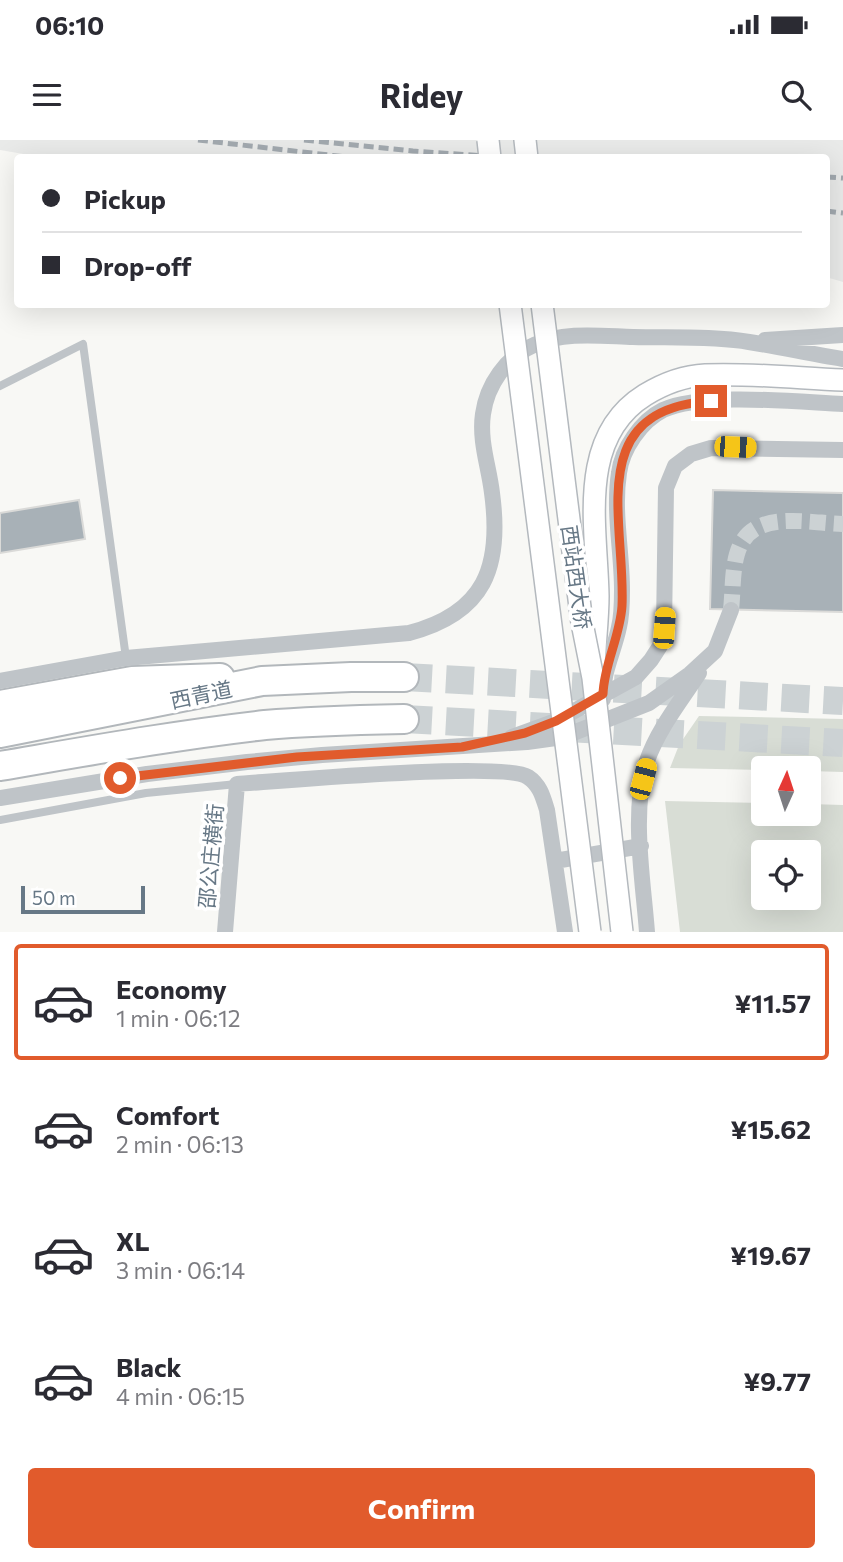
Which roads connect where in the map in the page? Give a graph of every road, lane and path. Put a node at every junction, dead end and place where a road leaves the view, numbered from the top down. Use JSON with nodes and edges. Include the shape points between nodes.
{"nodes":[{"id":1,"x":511,"y":308,"type":"edge"},
{"id":2,"x":543,"y":308,"type":"edge"},
{"id":3,"x":843,"y":335,"type":"edge"},
{"id":4,"x":747,"y":341,"type":"junction"},
{"id":5,"x":843,"y":359,"type":"edge"},
{"id":6,"x":843,"y":380,"type":"edge"},
{"id":7,"x":0,"y":386,"type":"edge"},
{"id":8,"x":843,"y":404,"type":"edge"},
{"id":9,"x":843,"y":450,"type":"edge"},
{"id":10,"x":731,"y":610,"type":"tunnel mouth"},
{"id":11,"x":715,"y":651,"type":"junction"},
{"id":12,"x":126,"y":658,"type":"junction"},
{"id":13,"x":404,"y":677,"type":"tunnel mouth"},
{"id":14,"x":0,"y":681,"type":"edge"},
{"id":15,"x":262,"y":681,"type":"junction"},
{"id":16,"x":598,"y":686,"type":"junction"},
{"id":17,"x":0,"y":705,"type":"edge"},
{"id":18,"x":404,"y":719,"type":"tunnel mouth"},
{"id":19,"x":605,"y":722,"type":"junction"},
{"id":20,"x":0,"y":733,"type":"edge"},
{"id":21,"x":462,"y":747,"type":"junction"},
{"id":22,"x":0,"y":766,"type":"edge"},
{"id":23,"x":237,"y":784,"type":"junction"},
{"id":24,"x":0,"y":798,"type":"edge"},
{"id":25,"x":0,"y":820,"type":"edge"},
{"id":26,"x":641,"y":846,"type":"junction"},
{"id":27,"x":555,"y":861,"type":"junction"},
{"id":28,"x":225,"y":932,"type":"edge"},
{"id":29,"x":565,"y":932,"type":"edge"},
{"id":30,"x":590,"y":932,"type":"edge"},
{"id":31,"x":622,"y":932,"type":"edge"},
{"id":32,"x":647,"y":932,"type":"edge"}],
"edges":[{"from":1,"to":30,"type":"main road","name":"西站西大桥","bridge":true},
{"from":2,"to":16,"type":"main road","name":"西站西大桥","bridge":true,"via":[[582,623]]},
{"from":3,"to":4,"type":"street"},
{"from":4,"to":5,"type":"street"},
{"from":4,"to":12,"type":"street","via":[[575,335],[533,345],[508,361],[499,371],[483,413],[495,550],[488,575],[474,598],[453,617],[430,628],[386,637]]},
{"from":6,"to":16,"type":"main road","bridge":true,"via":[[704,375],[677,379],[638,399],[622,414],[602,447],[596,479]]},
{"from":7,"to":12,"type":"lane","via":[[83,344]]},
{"from":8,"to":16,"type":"street","via":[[685,403],[645,423],[619,470],[616,495],[622,608],[620,627]]},
{"from":9,"to":16,"type":"street","via":[[711,448],[691,454],[675,466],[666,488],[666,612],[660,646],[636,677]]},
{"from":10,"to":11,"type":"street"},
{"from":11,"to":19,"type":"street","via":[[649,703]]},
{"from":11,"to":26,"type":"street","via":[[674,710],[648,759],[640,799]]},
{"from":12,"to":14,"type":"street"},
{"from":13,"to":15,"type":"highway","name":"西青道"},
{"from":15,"to":17,"type":"highway","via":[[158,678]]},
{"from":15,"to":20,"type":"highway","name":"西青道"},
{"from":16,"to":19,"type":"street"},
{"from":16,"to":21,"type":"street","via":[[556,721]]},
{"from":16,"to":31,"type":"main road","name":"西站西大桥","bridge":true},
{"from":18,"to":22,"type":"highway","name":"西青道","via":[[326,721],[195,734]]},
{"from":19,"to":21,"type":"street","via":[[563,737]]},
{"from":21,"to":24,"type":"street","via":[[247,762]]},
{"from":23,"to":25,"type":"lane","via":[[146,793]]},
{"from":23,"to":27,"type":"street","via":[[439,772],[520,774],[542,792]]},
{"from":23,"to":28,"type":"street","name":"邵公庄横街"},
{"from":26,"to":27,"type":"street"},
{"from":26,"to":32,"type":"street"},
{"from":27,"to":29,"type":"street"}]}
